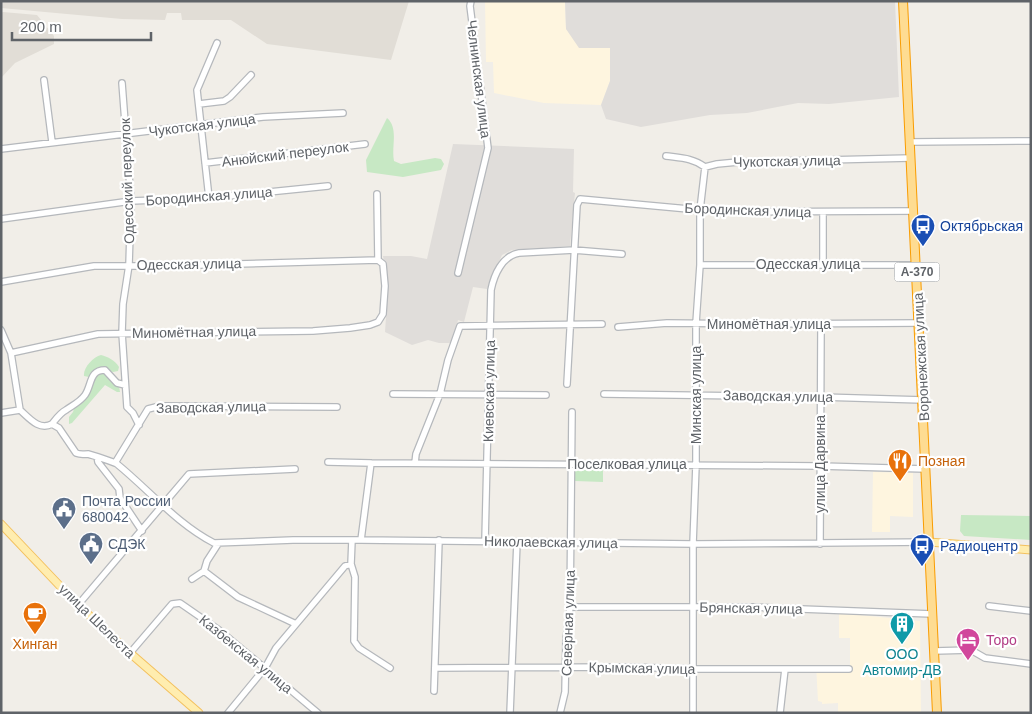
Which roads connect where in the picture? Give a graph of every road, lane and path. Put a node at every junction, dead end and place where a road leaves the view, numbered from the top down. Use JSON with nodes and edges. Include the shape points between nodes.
{"nodes":[{"id":1,"x":471,"y":1,"type":"edge"},
{"id":2,"x":903,"y":1,"type":"edge"},
{"id":3,"x":217,"y":43,"type":"dead end"},
{"id":4,"x":251,"y":75,"type":"dead end"},
{"id":5,"x":44,"y":80,"type":"dead end"},
{"id":6,"x":122,"y":83,"type":"dead end"},
{"id":7,"x":198,"y":104,"type":"junction"},
{"id":8,"x":343,"y":113,"type":"dead end"},
{"id":9,"x":201,"y":125,"type":"junction"},
{"id":10,"x":126,"y":135,"type":"junction"},
{"id":11,"x":1031,"y":141,"type":"edge"},
{"id":12,"x":52,"y":142,"type":"junction"},
{"id":13,"x":910,"y":142,"type":"junction"},
{"id":14,"x":365,"y":144,"type":"dead end"},
{"id":15,"x":1,"y":149,"type":"edge"},
{"id":16,"x":666,"y":156,"type":"dead end"},
{"id":17,"x":911,"y":158,"type":"junction"},
{"id":18,"x":205,"y":163,"type":"junction"},
{"id":19,"x":705,"y":167,"type":"junction"},
{"id":20,"x":328,"y":186,"type":"dead end"},
{"id":21,"x":377,"y":194,"type":"dead end"},
{"id":22,"x":209,"y":198,"type":"junction"},
{"id":23,"x":130,"y":201,"type":"junction"},
{"id":24,"x":700,"y":210,"type":"junction"},
{"id":25,"x":914,"y":211,"type":"junction"},
{"id":26,"x":823,"y":212,"type":"junction"},
{"id":27,"x":1,"y":219,"type":"edge"},
{"id":28,"x":574,"y":250,"type":"junction"},
{"id":29,"x":622,"y":254,"type":"dead end"},
{"id":30,"x":378,"y":260,"type":"junction"},
{"id":31,"x":700,"y":264,"type":"junction"},
{"id":32,"x":823,"y":264,"type":"junction"},
{"id":33,"x":129,"y":265,"type":"junction"},
{"id":34,"x":916,"y":265,"type":"junction"},
{"id":35,"x":458,"y":273,"type":"dead end"},
{"id":36,"x":1,"y":282,"type":"edge"},
{"id":37,"x":696,"y":323,"type":"junction"},
{"id":38,"x":919,"y":323,"type":"junction"},
{"id":39,"x":602,"y":324,"type":"dead end"},
{"id":40,"x":821,"y":324,"type":"junction"},
{"id":41,"x":570,"y":325,"type":"junction"},
{"id":42,"x":490,"y":326,"type":"junction"},
{"id":43,"x":618,"y":327,"type":"dead end"},
{"id":44,"x":1,"y":330,"type":"edge"},
{"id":45,"x":122,"y":333,"type":"junction"},
{"id":46,"x":11,"y":354,"type":"junction"},
{"id":47,"x":568,"y":384,"type":"dead end"},
{"id":48,"x":125,"y":385,"type":"junction"},
{"id":49,"x":393,"y":394,"type":"dead end"},
{"id":50,"x":440,"y":394,"type":"junction"},
{"id":51,"x":604,"y":394,"type":"dead end"},
{"id":52,"x":490,"y":395,"type":"junction"},
{"id":53,"x":546,"y":395,"type":"dead end"},
{"id":54,"x":696,"y":395,"type":"junction"},
{"id":55,"x":821,"y":396,"type":"junction"},
{"id":56,"x":923,"y":400,"type":"junction"},
{"id":57,"x":337,"y":407,"type":"dead end"},
{"id":58,"x":20,"y":410,"type":"junction"},
{"id":59,"x":572,"y":412,"type":"dead end"},
{"id":60,"x":1,"y":413,"type":"edge"},
{"id":61,"x":52,"y":424,"type":"junction"},
{"id":62,"x":139,"y":425,"type":"junction"},
{"id":63,"x":97,"y":457,"type":"junction"},
{"id":64,"x":328,"y":462,"type":"dead end"},
{"id":65,"x":115,"y":463,"type":"junction"},
{"id":66,"x":371,"y":463,"type":"junction"},
{"id":67,"x":415,"y":463,"type":"junction"},
{"id":68,"x":487,"y":464,"type":"junction"},
{"id":69,"x":572,"y":464,"type":"junction"},
{"id":70,"x":696,"y":465,"type":"junction"},
{"id":71,"x":820,"y":466,"type":"junction"},
{"id":72,"x":295,"y":469,"type":"dead end"},
{"id":73,"x":926,"y":469,"type":"junction"},
{"id":74,"x":163,"y":505,"type":"junction"},
{"id":75,"x":1,"y":524,"type":"edge"},
{"id":76,"x":142,"y":532,"type":"junction"},
{"id":77,"x":352,"y":540,"type":"junction"},
{"id":78,"x":361,"y":540,"type":"junction"},
{"id":79,"x":439,"y":540,"type":"junction"},
{"id":80,"x":484,"y":541,"type":"junction"},
{"id":81,"x":517,"y":542,"type":"junction"},
{"id":82,"x":929,"y":542,"type":"junction"},
{"id":83,"x":570,"y":543,"type":"junction"},
{"id":84,"x":218,"y":544,"type":"junction"},
{"id":85,"x":693,"y":544,"type":"junction"},
{"id":86,"x":820,"y":544,"type":"junction"},
{"id":87,"x":1031,"y":550,"type":"edge"},
{"id":88,"x":352,"y":564,"type":"junction"},
{"id":89,"x":204,"y":571,"type":"junction"},
{"id":90,"x":192,"y":579,"type":"dead end"},
{"id":91,"x":78,"y":605,"type":"junction"},
{"id":92,"x":989,"y":606,"type":"dead end"},
{"id":93,"x":570,"y":607,"type":"junction"},
{"id":94,"x":694,"y":608,"type":"junction"},
{"id":95,"x":1031,"y":611,"type":"edge"},
{"id":96,"x":932,"y":614,"type":"junction"},
{"id":97,"x":296,"y":624,"type":"junction"},
{"id":98,"x":934,"y":651,"type":"junction"},
{"id":99,"x":130,"y":653,"type":"junction"},
{"id":100,"x":1031,"y":664,"type":"edge"},
{"id":101,"x":265,"y":668,"type":"junction"},
{"id":102,"x":390,"y":668,"type":"dead end"},
{"id":103,"x":435,"y":668,"type":"junction"},
{"id":104,"x":512,"y":668,"type":"junction"},
{"id":105,"x":565,"y":668,"type":"junction"},
{"id":106,"x":695,"y":669,"type":"junction"},
{"id":107,"x":785,"y":669,"type":"junction"},
{"id":108,"x":849,"y":669,"type":"dead end"},
{"id":109,"x":434,"y":690,"type":"dead end"},
{"id":110,"x":311,"y":708,"type":"junction"},
{"id":111,"x":199,"y":713,"type":"edge"},
{"id":112,"x":228,"y":713,"type":"edge"},
{"id":113,"x":307,"y":713,"type":"edge"},
{"id":114,"x":318,"y":713,"type":"edge"},
{"id":115,"x":510,"y":713,"type":"edge"},
{"id":116,"x":560,"y":713,"type":"edge"},
{"id":117,"x":694,"y":713,"type":"edge"},
{"id":118,"x":780,"y":713,"type":"edge"},
{"id":119,"x":937,"y":713,"type":"edge"}],
"edges":[{"from":1,"to":35,"type":"street","name":"Челнинская улица","via":[[488,148]]},
{"from":2,"to":13,"type":"highway","name":"Воронежская улица","number":"А-370"},
{"from":3,"to":7,"type":"street","via":[[197,90]]},
{"from":4,"to":7,"type":"street","via":[[224,101]]},
{"from":5,"to":12,"type":"street"},
{"from":6,"to":10,"type":"street","name":"Одесский переулок"},
{"from":7,"to":9,"type":"street"},
{"from":8,"to":9,"type":"street","name":"Чукотская улица","via":[[263,117]]},
{"from":9,"to":10,"type":"street","name":"Чукотская улица"},
{"from":9,"to":18,"type":"street"},
{"from":10,"to":12,"type":"street","name":"Чукотская улица"},
{"from":10,"to":23,"type":"street","name":"Одесский переулок"},
{"from":11,"to":13,"type":"street"},
{"from":12,"to":15,"type":"street","name":"Чукотская улица"},
{"from":13,"to":17,"type":"highway","name":"Воронежская улица","number":"А-370"},
{"from":14,"to":18,"type":"street","name":"Анюйский переулок"},
{"from":16,"to":19,"type":"street","via":[[690,159]]},
{"from":17,"to":19,"type":"street","name":"Чукотская улица","via":[[738,162]]},
{"from":17,"to":25,"type":"highway","name":"Воронежская улица","number":"А-370"},
{"from":18,"to":22,"type":"street"},
{"from":19,"to":24,"type":"street","name":"Минская улица"},
{"from":20,"to":22,"type":"street","name":"Бородинская улица"},
{"from":21,"to":30,"type":"street"},
{"from":22,"to":23,"type":"street","name":"Бородинская улица"},
{"from":23,"to":27,"type":"street","name":"Бородинская улица"},
{"from":23,"to":33,"type":"street","name":"Одесский переулок"},
{"from":24,"to":26,"type":"street","name":"Бородинская улица"},
{"from":24,"to":28,"type":"street","name":"Бородинская улица","via":[[583,198],[577,205]]},
{"from":24,"to":31,"type":"street","name":"Минская улица"},
{"from":25,"to":26,"type":"street","name":"Бородинская улица"},
{"from":25,"to":34,"type":"highway","name":"Воронежская улица","number":"А-370"},
{"from":26,"to":32,"type":"street"},
{"from":28,"to":29,"type":"street"},
{"from":28,"to":41,"type":"street"},
{"from":28,"to":42,"type":"street","name":"Киевская улица","via":[[519,253],[506,258],[491,290]]},
{"from":30,"to":33,"type":"street","name":"Одесская улица"},
{"from":30,"to":45,"type":"street","name":"Миномётная улица","via":[[383,264],[386,286],[383,314],[378,322],[313,331]]},
{"from":31,"to":32,"type":"street","name":"Одесская улица"},
{"from":31,"to":37,"type":"street","name":"Минская улица"},
{"from":32,"to":34,"type":"street","name":"Одесская улица"},
{"from":33,"to":36,"type":"street","name":"Одесская улица","via":[[94,266]]},
{"from":33,"to":45,"type":"street","name":"Одесский переулок"},
{"from":34,"to":38,"type":"highway","name":"Воронежская улица","number":"А-370"},
{"from":37,"to":40,"type":"street","name":"Миномётная улица"},
{"from":37,"to":43,"type":"street","name":"Миномётная улица"},
{"from":37,"to":54,"type":"street","name":"Минская улица"},
{"from":38,"to":40,"type":"street","name":"Миномётная улица"},
{"from":38,"to":56,"type":"highway","name":"Воронежская улица","number":"А-370"},
{"from":39,"to":41,"type":"street"},
{"from":40,"to":55,"type":"street","name":"улица Дарвина"},
{"from":41,"to":42,"type":"street"},
{"from":41,"to":47,"type":"street"},
{"from":42,"to":50,"type":"street","via":[[460,326]]},
{"from":42,"to":52,"type":"street","name":"Киевская улица"},
{"from":44,"to":46,"type":"street"},
{"from":45,"to":46,"type":"street","name":"Миномётная улица","via":[[98,334]]},
{"from":45,"to":48,"type":"street","name":"Одесский переулок"},
{"from":46,"to":58,"type":"street"},
{"from":48,"to":61,"type":"street","via":[[117,382],[106,370],[98,371],[93,374],[80,401],[65,410]]},
{"from":48,"to":62,"type":"street","name":"Одесский переулок","via":[[127,408]]},
{"from":49,"to":50,"type":"street"},
{"from":50,"to":52,"type":"street"},
{"from":50,"to":67,"type":"street"},
{"from":51,"to":54,"type":"street","name":"Заводская улица"},
{"from":52,"to":53,"type":"street"},
{"from":52,"to":68,"type":"street","name":"Киевская улица"},
{"from":54,"to":55,"type":"street","name":"Заводская улица"},
{"from":54,"to":70,"type":"street","name":"Минская улица"},
{"from":55,"to":56,"type":"street","name":"Заводская улица"},
{"from":55,"to":71,"type":"street","name":"улица Дарвина"},
{"from":56,"to":73,"type":"highway","name":"Воронежская улица","number":"А-370"},
{"from":57,"to":62,"type":"street","name":"Заводская улица","via":[[160,406],[148,409]]},
{"from":58,"to":60,"type":"street"},
{"from":58,"to":61,"type":"street","via":[[40,426]]},
{"from":59,"to":69,"type":"street","name":"Северная улица"},
{"from":61,"to":63,"type":"street","via":[[59,428],[76,453]]},
{"from":62,"to":65,"type":"street","name":"Заводская улица"},
{"from":63,"to":65,"type":"street"},
{"from":63,"to":76,"type":"street"},
{"from":64,"to":66,"type":"street","name":"Поселковая улица"},
{"from":65,"to":74,"type":"street"},
{"from":66,"to":67,"type":"street","name":"Поселковая улица"},
{"from":66,"to":78,"type":"street"},
{"from":67,"to":68,"type":"street","name":"Поселковая улица"},
{"from":68,"to":69,"type":"street","name":"Поселковая улица"},
{"from":68,"to":80,"type":"street","name":"Киевская улица"},
{"from":69,"to":70,"type":"street","name":"Поселковая улица"},
{"from":69,"to":83,"type":"street","name":"Северная улица"},
{"from":70,"to":71,"type":"street","name":"Поселковая улица"},
{"from":70,"to":85,"type":"street","name":"Минская улица"},
{"from":71,"to":73,"type":"street","name":"Поселковая улица"},
{"from":71,"to":86,"type":"street","name":"улица Дарвина"},
{"from":72,"to":74,"type":"street","via":[[189,474]]},
{"from":73,"to":82,"type":"highway","name":"Воронежская улица","number":"А-370"},
{"from":74,"to":76,"type":"street"},
{"from":74,"to":84,"type":"street","via":[[203,537]]},
{"from":75,"to":91,"type":"main road","name":"улица Шелеста"},
{"from":76,"to":91,"type":"street"},
{"from":77,"to":78,"type":"street","name":"Николаевская улица"},
{"from":77,"to":84,"type":"street","name":"Николаевская улица"},
{"from":77,"to":88,"type":"street"},
{"from":78,"to":79,"type":"street","name":"Николаевская улица"},
{"from":79,"to":80,"type":"street","name":"Николаевская улица"},
{"from":79,"to":103,"type":"street"},
{"from":80,"to":81,"type":"street","name":"Николаевская улица"},
{"from":81,"to":83,"type":"street","name":"Николаевская улица"},
{"from":81,"to":104,"type":"street"},
{"from":82,"to":86,"type":"street","name":"Николаевская улица"},
{"from":82,"to":87,"type":"main road"},
{"from":82,"to":96,"type":"highway","name":"Воронежская улица","number":"А-370"},
{"from":83,"to":85,"type":"street","name":"Николаевская улица"},
{"from":83,"to":93,"type":"street","name":"Северная улица"},
{"from":84,"to":89,"type":"street"},
{"from":85,"to":86,"type":"street","name":"Николаевская улица"},
{"from":85,"to":94,"type":"street","name":"Минская улица"},
{"from":88,"to":97,"type":"street","via":[[345,566]]},
{"from":88,"to":102,"type":"street","via":[[355,577],[354,642]]},
{"from":89,"to":90,"type":"street"},
{"from":89,"to":97,"type":"street","via":[[238,597]]},
{"from":91,"to":99,"type":"main road","name":"улица Шелеста"},
{"from":92,"to":95,"type":"street"},
{"from":93,"to":94,"type":"street","name":"Брянская улица"},
{"from":93,"to":105,"type":"street","name":"Северная улица"},
{"from":94,"to":96,"type":"street","name":"Брянская улица"},
{"from":94,"to":106,"type":"street","name":"Минская улица"},
{"from":96,"to":98,"type":"highway","name":"Воронежская улица","number":"А-370"},
{"from":97,"to":101,"type":"street","via":[[276,648]]},
{"from":98,"to":100,"type":"street","via":[[970,650],[985,658]]},
{"from":98,"to":119,"type":"highway","name":"Воронежская улица","number":"А-370"},
{"from":99,"to":101,"type":"street","name":"Казбекская улица","via":[[172,604],[180,603]]},
{"from":99,"to":111,"type":"main road","name":"улица Шелеста"},
{"from":101,"to":110,"type":"street","name":"Казбекская улица"},
{"from":101,"to":112,"type":"street"},
{"from":103,"to":104,"type":"street","name":"Крымская улица"},
{"from":103,"to":109,"type":"street"},
{"from":104,"to":105,"type":"street","name":"Крымская улица"},
{"from":104,"to":115,"type":"street"},
{"from":105,"to":106,"type":"street","name":"Крымская улица"},
{"from":105,"to":116,"type":"street","name":"Северная улица","via":[[565,692]]},
{"from":106,"to":107,"type":"street","name":"Крымская улица"},
{"from":106,"to":117,"type":"street","name":"Минская улица"},
{"from":107,"to":108,"type":"street","name":"Крымская улица"},
{"from":107,"to":118,"type":"street"},
{"from":110,"to":113,"type":"street"},
{"from":110,"to":114,"type":"street","name":"Казбекская улица"}]}
